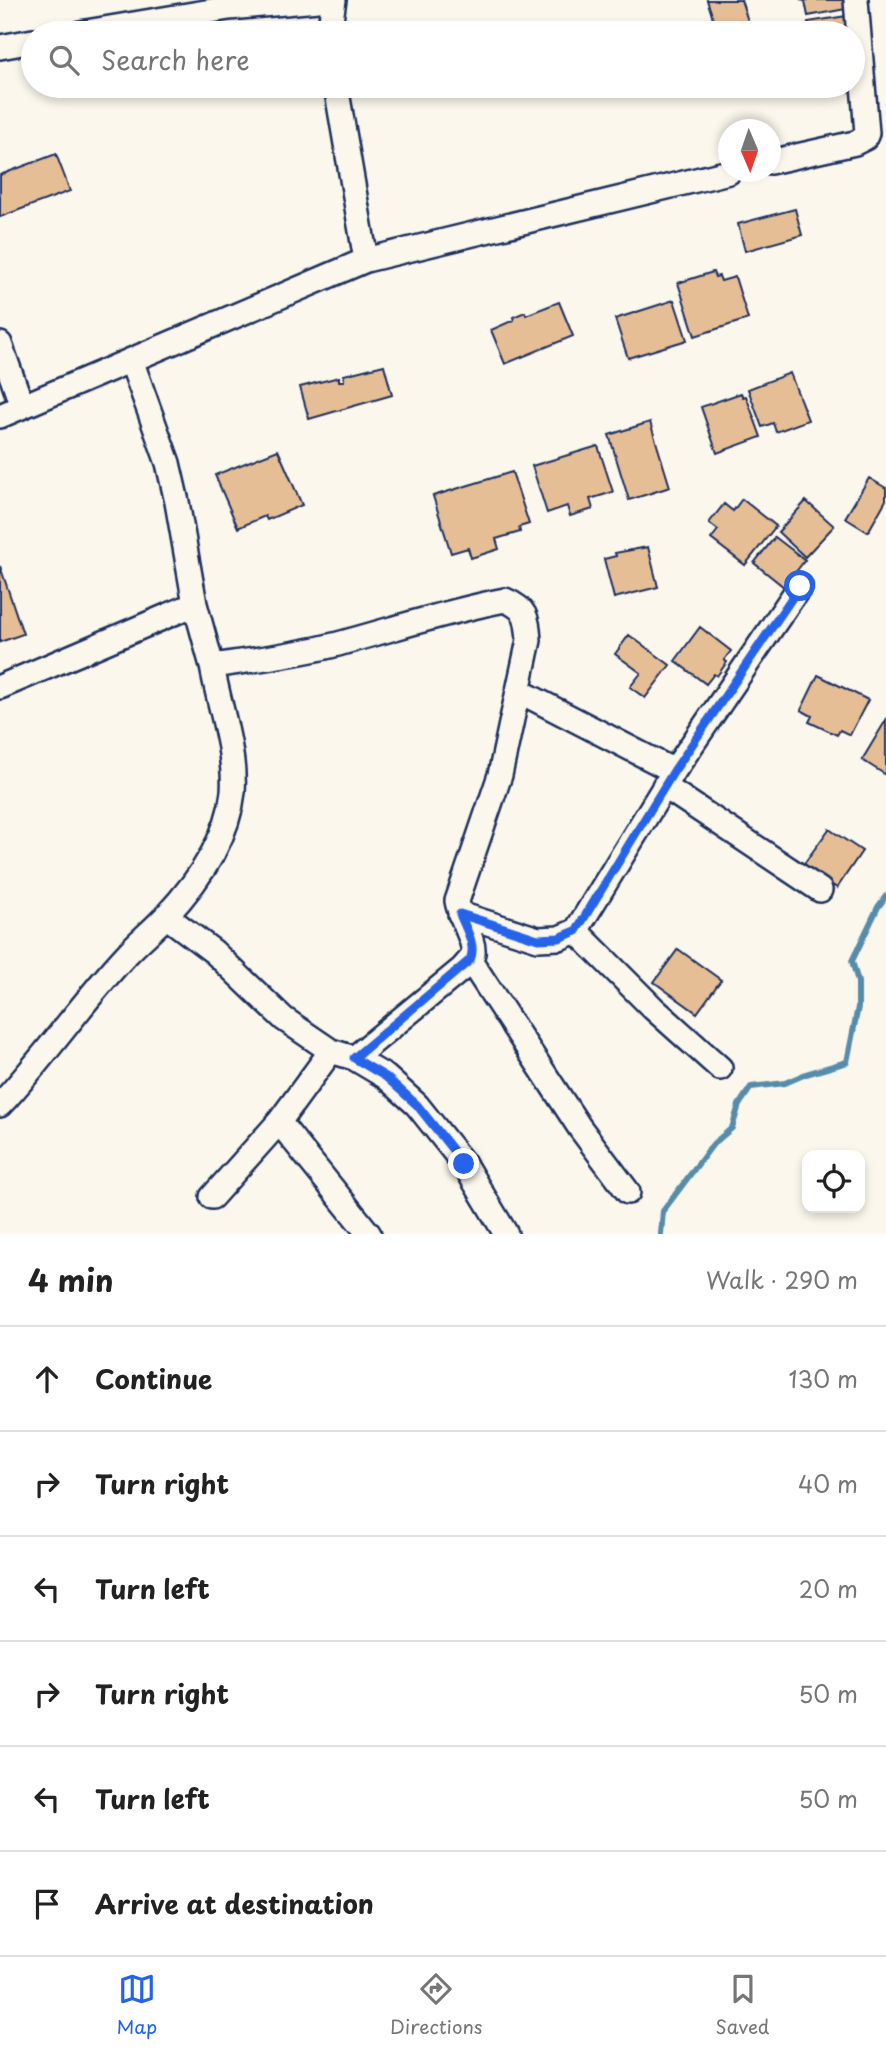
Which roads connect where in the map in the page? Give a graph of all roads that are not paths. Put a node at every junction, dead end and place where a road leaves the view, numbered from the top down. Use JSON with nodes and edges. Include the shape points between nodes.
{"nodes":[{"id":1,"x":318,"y":0,"type":"edge"},
{"id":2,"x":334,"y":0,"type":"edge"},
{"id":3,"x":856,"y":0,"type":"edge"},
{"id":4,"x":152,"y":21,"type":"edge"},
{"id":5,"x":331,"y":21,"type":"edge"},
{"id":6,"x":858,"y":21,"type":"edge"},
{"id":7,"x":21,"y":43,"type":"edge"},
{"id":8,"x":0,"y":47,"type":"edge"},
{"id":9,"x":338,"y":98,"type":"edge"},
{"id":10,"x":865,"y":98,"type":"edge"},
{"id":11,"x":781,"y":160,"type":"edge"},
{"id":12,"x":718,"y":175,"type":"edge"},
{"id":13,"x":366,"y":260,"type":"junction"},
{"id":14,"x":0,"y":344,"type":"edge"},
{"id":15,"x":131,"y":360,"type":"junction"},
{"id":16,"x":22,"y":406,"type":"junction"},
{"id":17,"x":0,"y":416,"type":"edge"},
{"id":18,"x":800,"y":586,"type":"dead end"},
{"id":19,"x":195,"y":604,"type":"junction"},
{"id":20,"x":212,"y":666,"type":"junction"},
{"id":21,"x":0,"y":687,"type":"edge"},
{"id":22,"x":519,"y":691,"type":"junction"},
{"id":23,"x":669,"y":779,"type":"junction"},
{"id":24,"x":820,"y":890,"type":"dead end"},
{"id":25,"x":460,"y":914,"type":"junction"},
{"id":26,"x":166,"y":916,"type":"junction"},
{"id":27,"x":576,"y":931,"type":"junction"},
{"id":28,"x":470,"y":960,"type":"junction"},
{"id":29,"x":331,"y":1051,"type":"junction"},
{"id":30,"x":354,"y":1058,"type":"junction"},
{"id":31,"x":720,"y":1068,"type":"dead end"},
{"id":32,"x":0,"y":1105,"type":"edge"},
{"id":33,"x":279,"y":1122,"type":"junction"},
{"id":34,"x":628,"y":1192,"type":"dead end"},
{"id":35,"x":212,"y":1197,"type":"dead end"},
{"id":36,"x":369,"y":1234,"type":"edge"},
{"id":37,"x":506,"y":1234,"type":"edge"}],
"edges":[{"from":1,"to":4,"type":"street"},
{"from":2,"to":5,"type":"street"},
{"from":3,"to":6,"type":"street"},
{"from":7,"to":8,"type":"street"},
{"from":9,"to":13,"type":"street"},
{"from":10,"to":11,"type":"street","via":[[865,138]]},
{"from":12,"to":13,"type":"street"},
{"from":13,"to":15,"type":"street"},
{"from":14,"to":16,"type":"street"},
{"from":15,"to":16,"type":"street"},
{"from":15,"to":19,"type":"street","via":[[168,463]]},
{"from":16,"to":17,"type":"street"},
{"from":18,"to":23,"type":"street"},
{"from":19,"to":20,"type":"street"},
{"from":19,"to":21,"type":"street"},
{"from":20,"to":22,"type":"street","via":[[332,645],[505,600],[519,606],[527,619],[529,640]]},
{"from":20,"to":26,"type":"street","via":[[230,750],[233,792],[222,836],[210,860]]},
{"from":22,"to":23,"type":"street"},
{"from":22,"to":25,"type":"street","via":[[500,775],[457,901]]},
{"from":23,"to":24,"type":"street"},
{"from":23,"to":27,"type":"street"},
{"from":25,"to":27,"type":"street","via":[[538,939]]},
{"from":25,"to":28,"type":"street","via":[[473,945]]},
{"from":26,"to":29,"type":"street","via":[[214,952],[284,1019]]},
{"from":26,"to":32,"type":"street","via":[[127,954]]},
{"from":27,"to":31,"type":"street"},
{"from":28,"to":30,"type":"street"},
{"from":28,"to":34,"type":"street","via":[[580,1128]]},
{"from":29,"to":30,"type":"street"},
{"from":29,"to":33,"type":"street"},
{"from":30,"to":37,"type":"street","via":[[386,1077],[417,1105],[464,1164]]},
{"from":33,"to":35,"type":"street"},
{"from":33,"to":36,"type":"street"}]}
